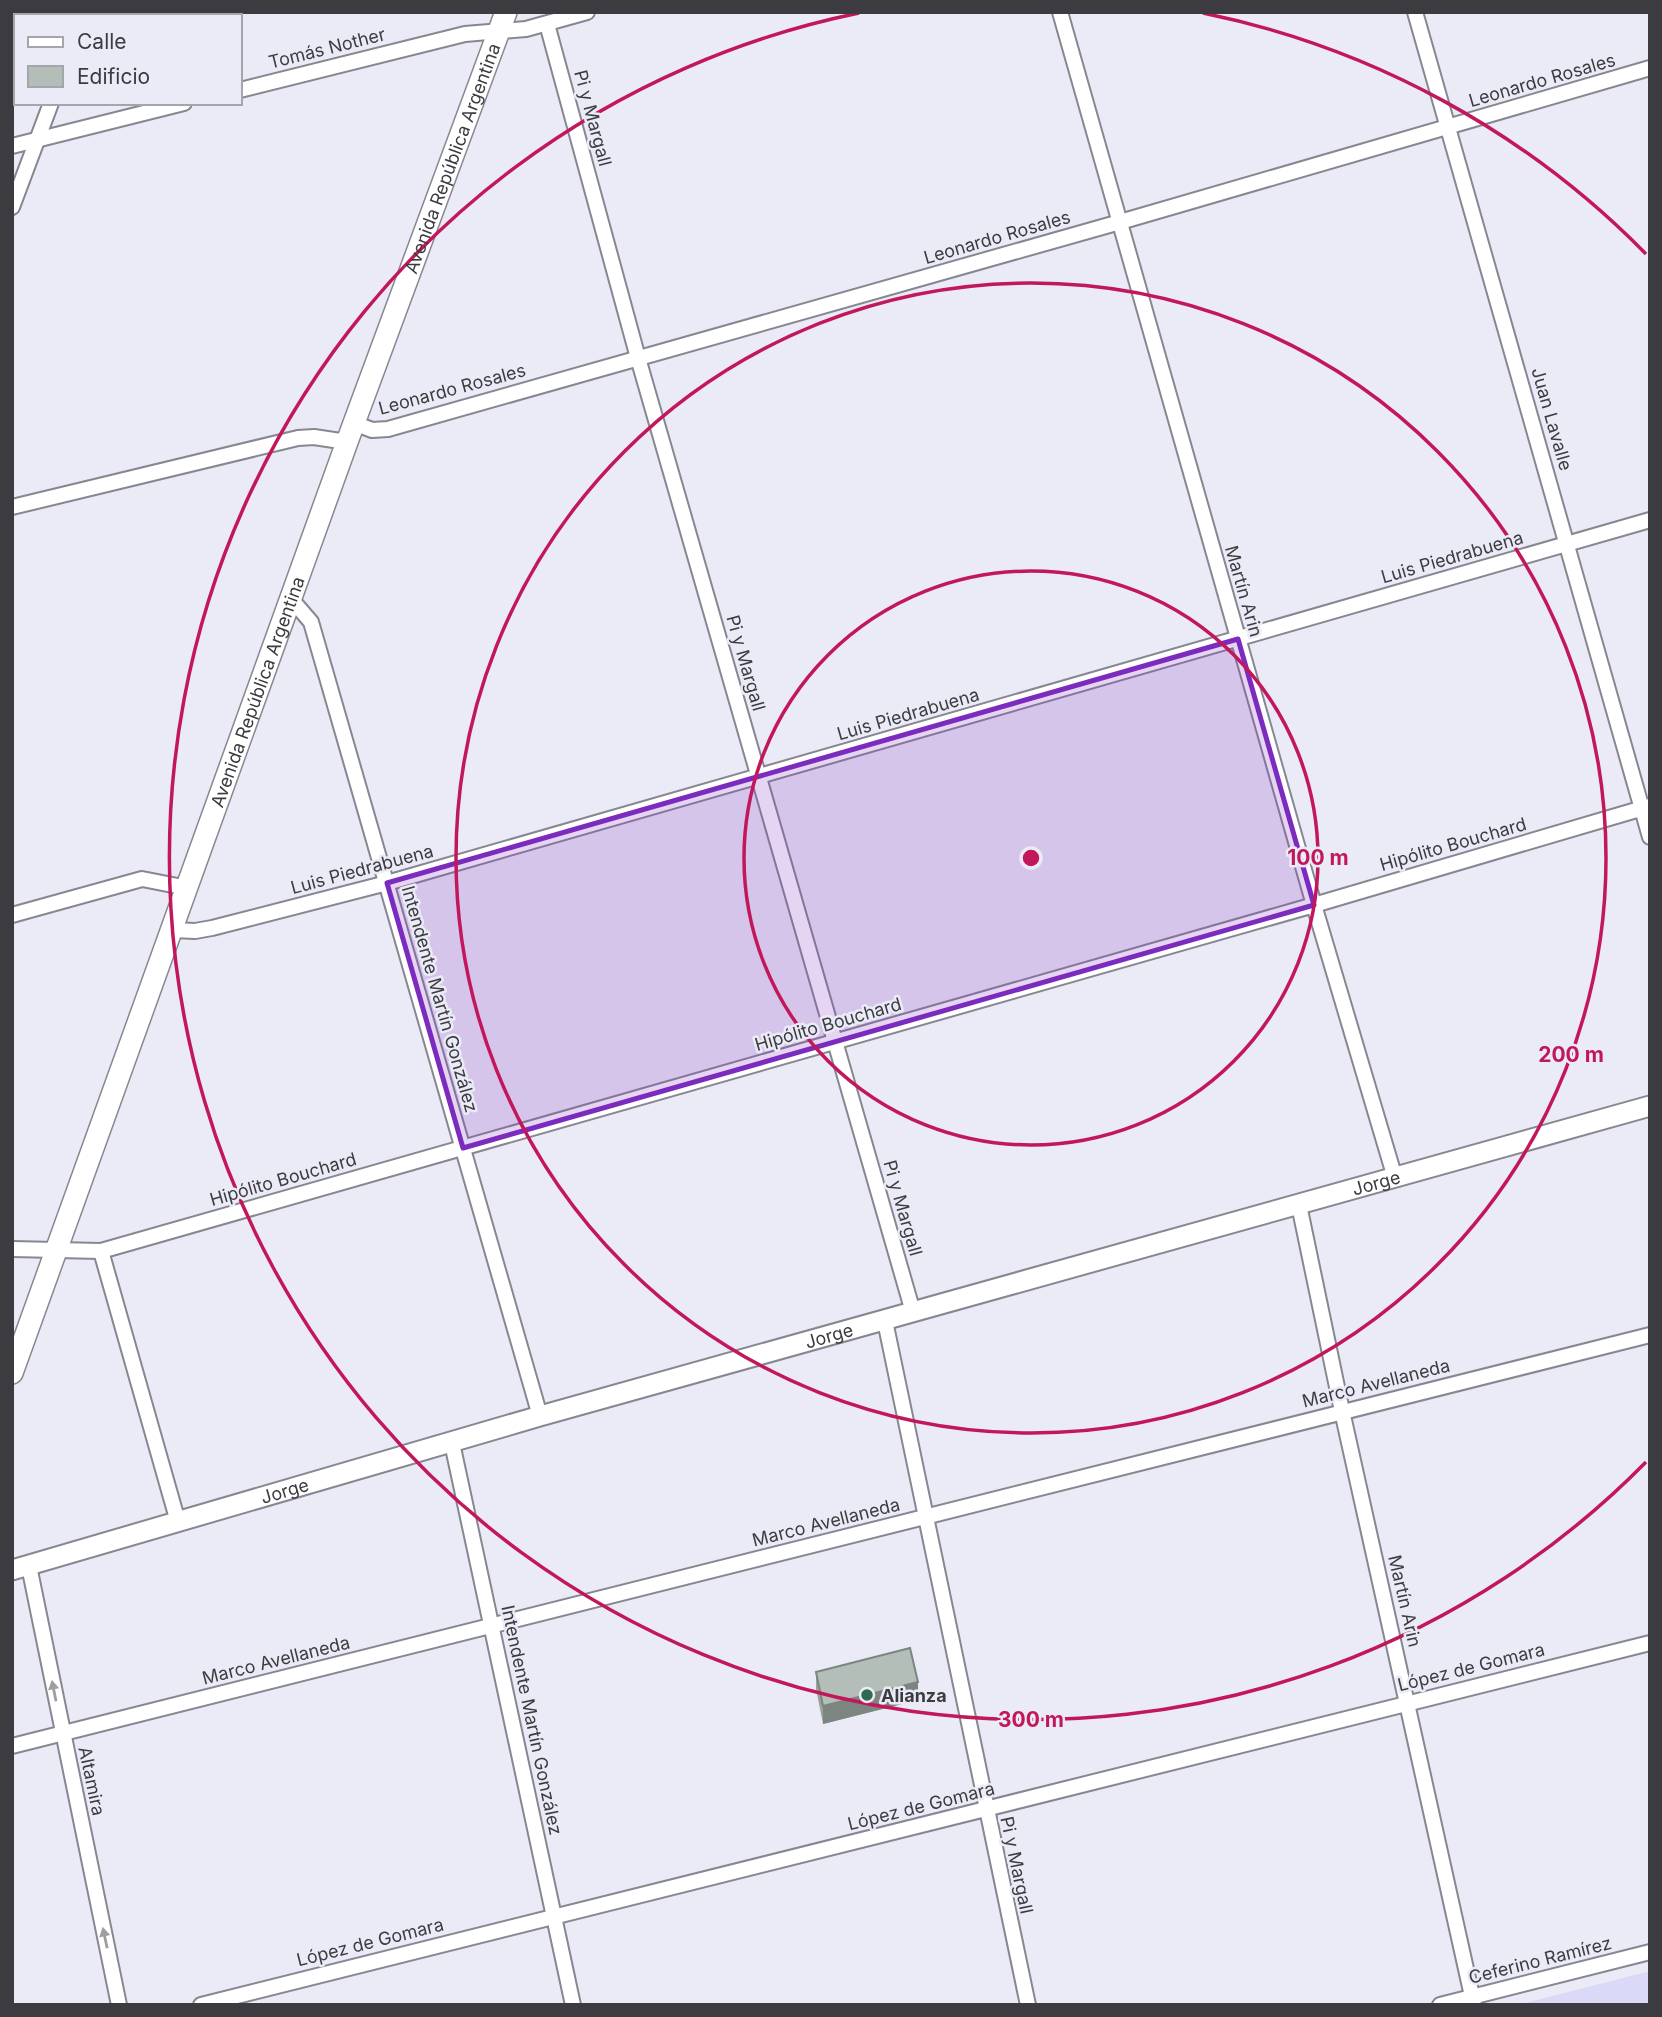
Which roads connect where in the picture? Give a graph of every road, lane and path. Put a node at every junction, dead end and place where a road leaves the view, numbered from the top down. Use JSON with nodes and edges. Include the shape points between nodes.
{"nodes":[{"id":1,"x":587,"y":12,"type":"edge"},
{"id":2,"x":1060,"y":12,"type":"edge"},
{"id":3,"x":1415,"y":12,"type":"edge"},
{"id":4,"x":502,"y":22,"type":"edge"},
{"id":5,"x":547,"y":24,"type":"junction"},
{"id":6,"x":1650,"y":68,"type":"edge"},
{"id":7,"x":242,"y":90,"type":"edge"},
{"id":8,"x":50,"y":105,"type":"edge"},
{"id":9,"x":176,"y":105,"type":"edge"},
{"id":10,"x":1449,"y":128,"type":"junction"},
{"id":11,"x":37,"y":140,"type":"junction"},
{"id":12,"x":12,"y":146,"type":"edge"},
{"id":13,"x":12,"y":207,"type":"edge"},
{"id":14,"x":1120,"y":222,"type":"junction"},
{"id":15,"x":638,"y":358,"type":"junction"},
{"id":16,"x":351,"y":433,"type":"junction"},
{"id":17,"x":12,"y":507,"type":"edge"},
{"id":18,"x":1650,"y":520,"type":"edge"},
{"id":19,"x":1568,"y":543,"type":"junction"},
{"id":20,"x":292,"y":600,"type":"junction"},
{"id":21,"x":1238,"y":639,"type":"junction"},
{"id":22,"x":759,"y":777,"type":"junction"},
{"id":23,"x":1646,"y":807,"type":"edge"},
{"id":24,"x":1650,"y":838,"type":"edge"},
{"id":25,"x":387,"y":883,"type":"junction"},
{"id":26,"x":188,"y":888,"type":"junction"},
{"id":27,"x":1314,"y":905,"type":"junction"},
{"id":28,"x":12,"y":915,"type":"edge"},
{"id":29,"x":173,"y":930,"type":"junction"},
{"id":30,"x":835,"y":1042,"type":"junction"},
{"id":31,"x":1650,"y":1106,"type":"edge"},
{"id":32,"x":463,"y":1148,"type":"junction"},
{"id":33,"x":1395,"y":1178,"type":"junction"},
{"id":34,"x":1300,"y":1205,"type":"junction"},
{"id":35,"x":12,"y":1249,"type":"edge"},
{"id":36,"x":58,"y":1250,"type":"junction"},
{"id":37,"x":101,"y":1251,"type":"junction"},
{"id":38,"x":913,"y":1312,"type":"junction"},
{"id":39,"x":885,"y":1321,"type":"junction"},
{"id":40,"x":1650,"y":1335,"type":"edge"},
{"id":41,"x":12,"y":1373,"type":"edge"},
{"id":42,"x":1342,"y":1411,"type":"junction"},
{"id":43,"x":540,"y":1416,"type":"junction"},
{"id":44,"x":452,"y":1443,"type":"junction"},
{"id":45,"x":924,"y":1517,"type":"junction"},
{"id":46,"x":178,"y":1522,"type":"junction"},
{"id":47,"x":20,"y":1568,"type":"edge"},
{"id":48,"x":492,"y":1626,"type":"junction"},
{"id":49,"x":1650,"y":1643,"type":"edge"},
{"id":50,"x":1408,"y":1702,"type":"junction"},
{"id":51,"x":62,"y":1733,"type":"junction"},
{"id":52,"x":12,"y":1746,"type":"edge"},
{"id":53,"x":985,"y":1810,"type":"junction"},
{"id":54,"x":554,"y":1915,"type":"junction"},
{"id":55,"x":1650,"y":1952,"type":"edge"},
{"id":56,"x":1473,"y":2001,"type":"edge"},
{"id":57,"x":119,"y":2005,"type":"edge"},
{"id":58,"x":201,"y":2005,"type":"edge"},
{"id":59,"x":573,"y":2005,"type":"edge"},
{"id":60,"x":1028,"y":2005,"type":"edge"},
{"id":61,"x":1440,"y":2005,"type":"edge"}],
"edges":[{"from":1,"to":5,"type":"street","name":"Tomás Nother"},
{"from":2,"to":14,"type":"street","name":"Martín Arin"},
{"from":3,"to":10,"type":"street","name":"Juan Lavalle"},
{"from":4,"to":5,"type":"street","name":"Tomás Nother","via":[[526,29]]},
{"from":4,"to":7,"type":"street","name":"Tomás Nother"},
{"from":4,"to":16,"type":"main road","name":"Avenida República Argentina"},
{"from":5,"to":15,"type":"street","name":"Pi y Margall"},
{"from":6,"to":10,"type":"street","name":"Leonardo Rosales"},
{"from":8,"to":11,"type":"street"},
{"from":9,"to":11,"type":"street"},
{"from":10,"to":14,"type":"street","name":"Leonardo Rosales"},
{"from":10,"to":19,"type":"street","name":"Juan Lavalle"},
{"from":11,"to":12,"type":"street"},
{"from":11,"to":13,"type":"street"},
{"from":14,"to":15,"type":"street","name":"Leonardo Rosales"},
{"from":14,"to":21,"type":"street","name":"Martín Arin"},
{"from":15,"to":16,"type":"street","name":"Leonardo Rosales","via":[[388,429]]},
{"from":15,"to":22,"type":"street","name":"Pi y Margall"},
{"from":16,"to":17,"type":"street","name":"Leonardo Rosales","via":[[298,438]]},
{"from":16,"to":20,"type":"main road","name":"Avenida República Argentina"},
{"from":18,"to":19,"type":"street","name":"Luis Piedrabuena"},
{"from":19,"to":21,"type":"street","name":"Luis Piedrabuena"},
{"from":19,"to":23,"type":"street","name":"Juan Lavalle"},
{"from":20,"to":25,"type":"street","name":"Intendente Martín González","via":[[312,622]]},
{"from":20,"to":26,"type":"main road","name":"Avenida República Argentina"},
{"from":21,"to":22,"type":"street","name":"Luis Piedrabuena"},
{"from":21,"to":27,"type":"street","name":"Martín Arin"},
{"from":22,"to":25,"type":"street","name":"Luis Piedrabuena"},
{"from":22,"to":30,"type":"street","name":"Pi y Margall"},
{"from":23,"to":24,"type":"street","name":"Juan Lavalle"},
{"from":23,"to":27,"type":"street","name":"Hipólito Bouchard"},
{"from":25,"to":29,"type":"street","name":"Luis Piedrabuena","via":[[212,928]]},
{"from":25,"to":32,"type":"street","name":"Intendente Martín González"},
{"from":26,"to":28,"type":"street","via":[[142,879]]},
{"from":26,"to":29,"type":"main road","name":"Avenida República Argentina"},
{"from":27,"to":30,"type":"street","name":"Hipólito Bouchard"},
{"from":27,"to":33,"type":"street","name":"Martín Arin"},
{"from":29,"to":36,"type":"main road","name":"Avenida República Argentina"},
{"from":30,"to":32,"type":"street","name":"Hipólito Bouchard"},
{"from":30,"to":38,"type":"street","name":"Pi y Margall"},
{"from":31,"to":33,"type":"street","name":"Jorge"},
{"from":32,"to":37,"type":"street","name":"Hipólito Bouchard"},
{"from":32,"to":43,"type":"street","name":"Intendente Martín González"},
{"from":33,"to":34,"type":"street","name":"Jorge"},
{"from":34,"to":38,"type":"street","name":"Jorge"},
{"from":34,"to":42,"type":"street","name":"Martín Arin"},
{"from":35,"to":36,"type":"street","name":"Hipólito Bouchard"},
{"from":36,"to":37,"type":"street","name":"Hipólito Bouchard"},
{"from":36,"to":41,"type":"main road","name":"Avenida República Argentina"},
{"from":37,"to":46,"type":"street"},
{"from":38,"to":39,"type":"street","name":"Jorge"},
{"from":39,"to":43,"type":"street","name":"Jorge"},
{"from":39,"to":45,"type":"street","name":"Pi y Margall"},
{"from":40,"to":42,"type":"street","name":"Marco Avellaneda"},
{"from":42,"to":45,"type":"street","name":"Marco Avellaneda"},
{"from":42,"to":50,"type":"street","name":"Martín Arin"},
{"from":43,"to":44,"type":"street","name":"Jorge"},
{"from":44,"to":46,"type":"street","name":"Jorge"},
{"from":44,"to":48,"type":"street","name":"Intendente Martín González"},
{"from":45,"to":48,"type":"street","name":"Marco Avellaneda"},
{"from":45,"to":53,"type":"street","name":"Pi y Margall"},
{"from":46,"to":47,"type":"street","name":"Jorge"},
{"from":51,"to":47,"type":"street","name":"Altamira","one_way":true},
{"from":48,"to":51,"type":"street","name":"Marco Avellaneda"},
{"from":48,"to":54,"type":"street","name":"Intendente Martín González"},
{"from":49,"to":50,"type":"street","name":"López de Gomara"},
{"from":50,"to":53,"type":"street","name":"López de Gomara"},
{"from":50,"to":56,"type":"street","name":"Martín Arin"},
{"from":51,"to":52,"type":"street","name":"Marco Avellaneda"},
{"from":57,"to":51,"type":"street","name":"Altamira","one_way":true},
{"from":53,"to":54,"type":"street","name":"López de Gomara"},
{"from":53,"to":60,"type":"street","name":"Pi y Margall"},
{"from":54,"to":58,"type":"street","name":"López de Gomara"},
{"from":54,"to":59,"type":"street","name":"Intendente Martín González"},
{"from":55,"to":56,"type":"street","name":"Ceferino Ramírez"},
{"from":56,"to":61,"type":"street","name":"Ceferino Ramírez"}]}
